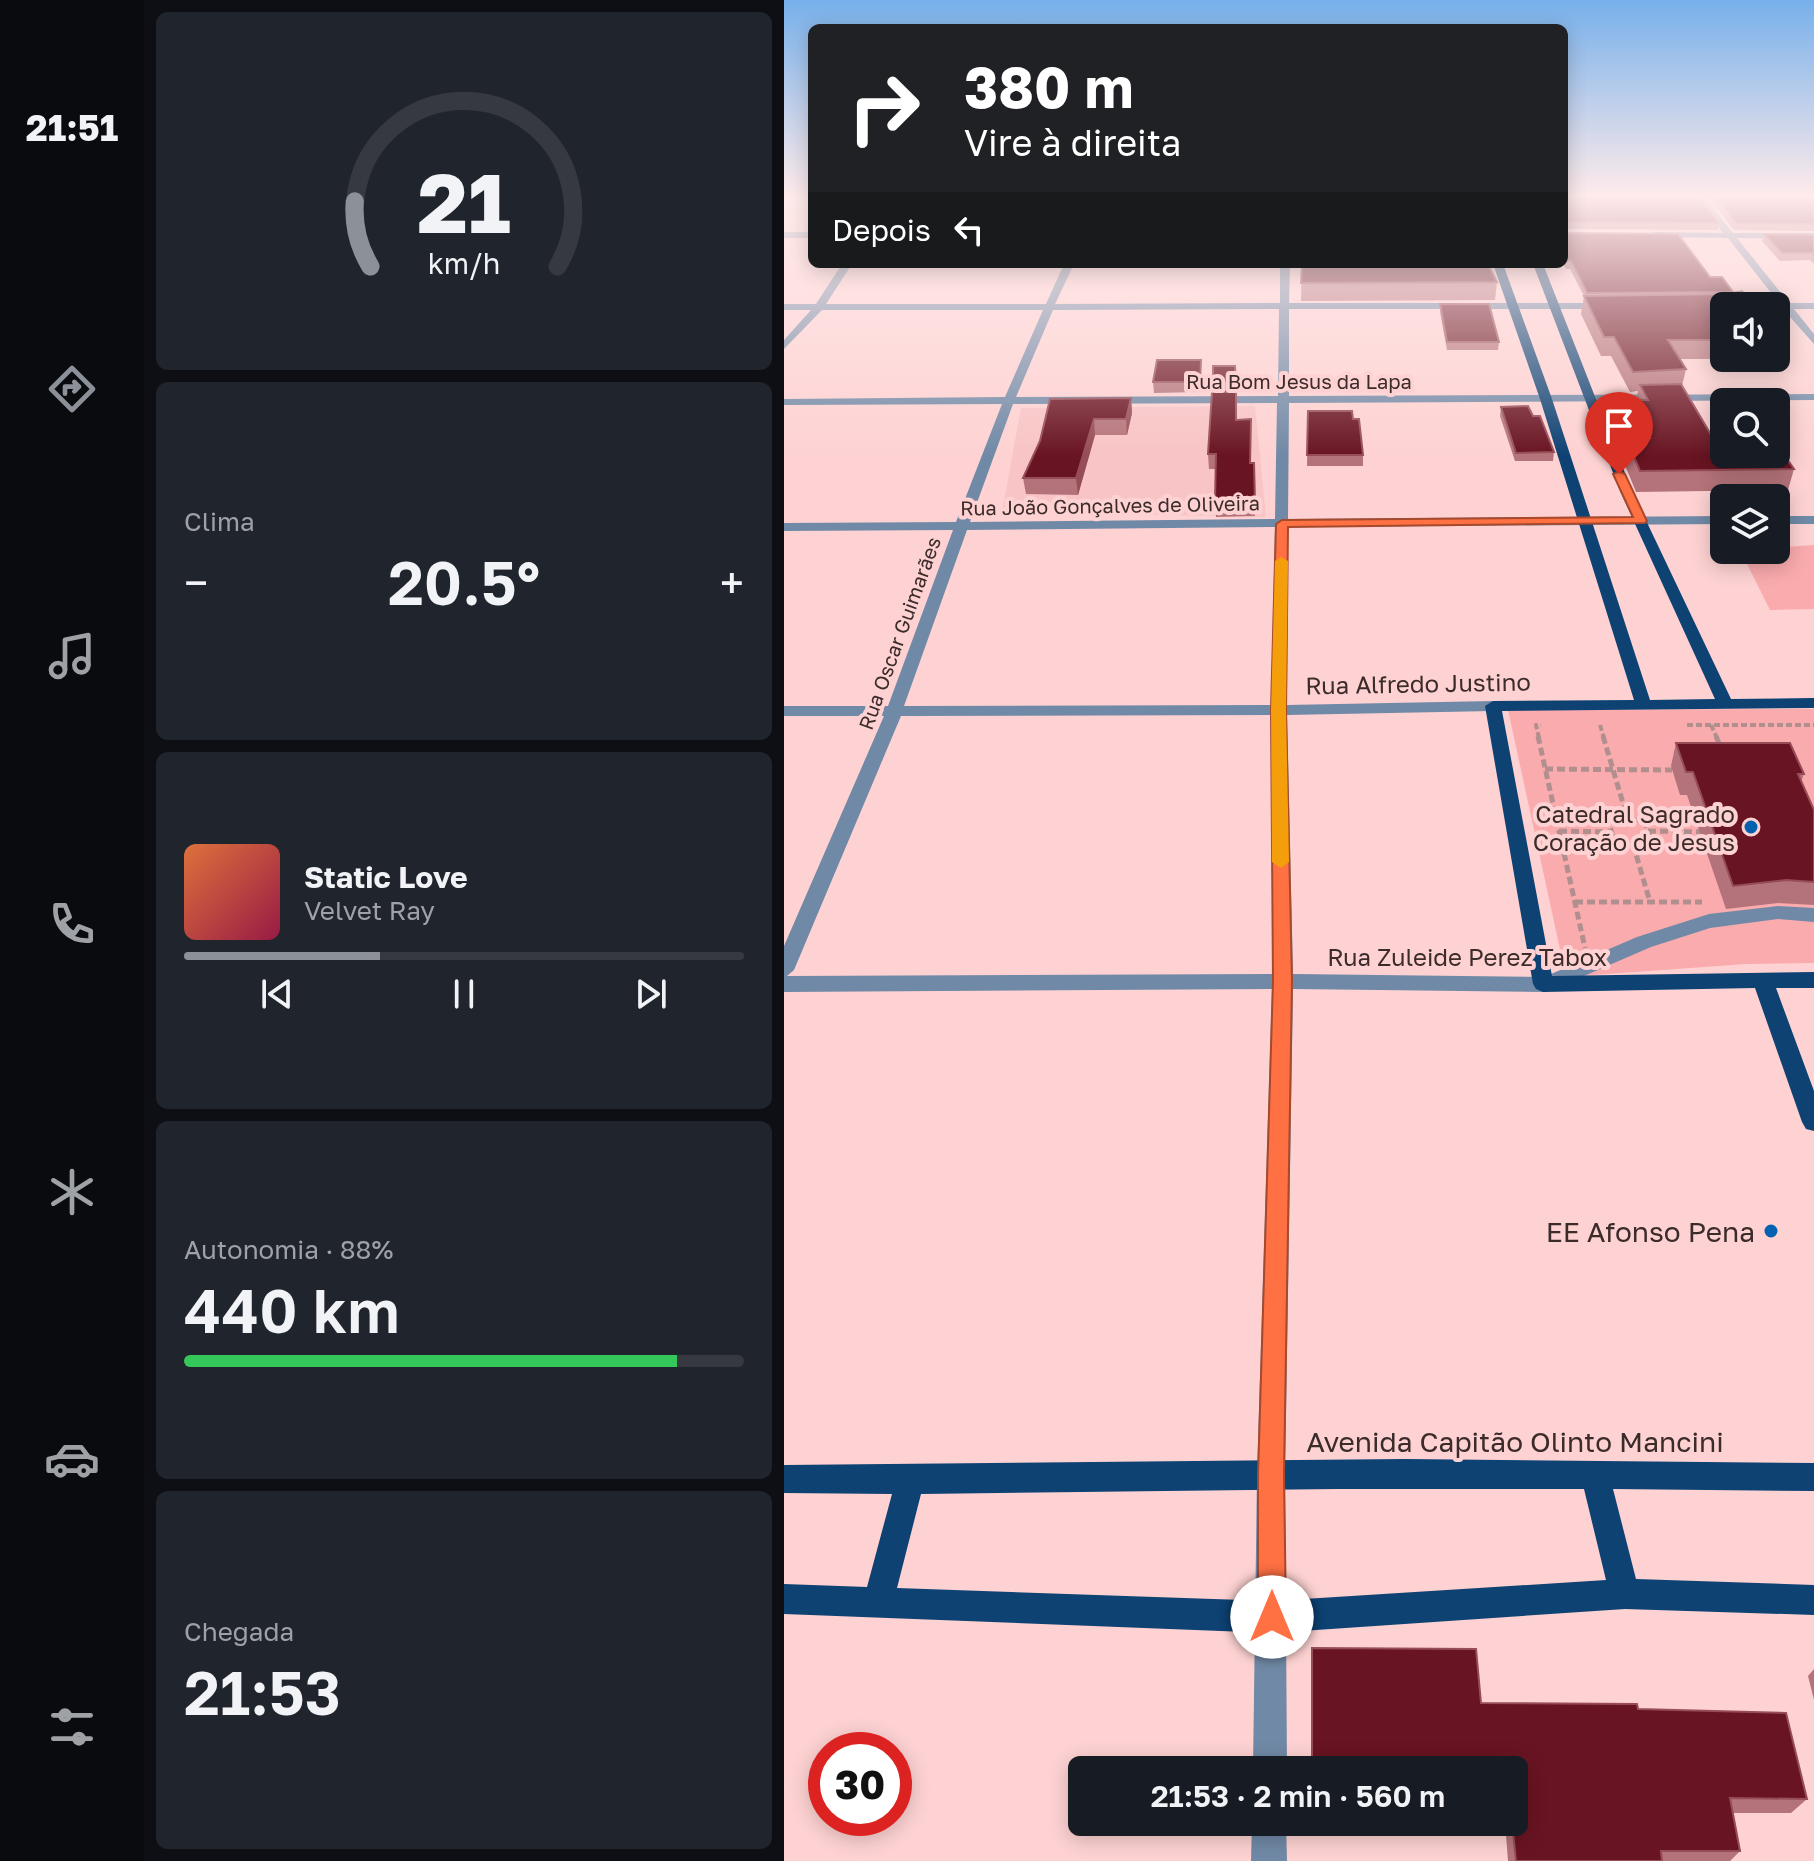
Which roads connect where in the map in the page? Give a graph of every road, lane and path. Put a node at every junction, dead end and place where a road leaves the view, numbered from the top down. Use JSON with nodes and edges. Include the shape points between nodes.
{"nodes":[{"id":1,"x":835,"y":282,"type":"edge"},
{"id":2,"x":1060,"y":282,"type":"edge"},
{"id":3,"x":1285,"y":282,"type":"edge"},
{"id":4,"x":1505,"y":282,"type":"edge"},
{"id":5,"x":1545,"y":282,"type":"edge"},
{"id":6,"x":1616,"y":306,"type":"edge"},
{"id":7,"x":1790,"y":306,"type":"edge"},
{"id":8,"x":1814,"y":306,"type":"edge"},
{"id":9,"x":784,"y":307,"type":"edge"},
{"id":10,"x":819,"y":307,"type":"junction"},
{"id":11,"x":1048,"y":307,"type":"junction"},
{"id":12,"x":1285,"y":307,"type":"junction"},
{"id":13,"x":1514,"y":307,"type":"junction"},
{"id":14,"x":1555,"y":307,"type":"junction"},
{"id":15,"x":1790,"y":311,"type":"edge"},
{"id":16,"x":1814,"y":341,"type":"edge"},
{"id":17,"x":784,"y":346,"type":"edge"},
{"id":18,"x":1814,"y":397,"type":"edge"},
{"id":19,"x":1284,"y":398,"type":"junction"},
{"id":20,"x":1546,"y":399,"type":"junction"},
{"id":21,"x":1593,"y":399,"type":"junction"},
{"id":22,"x":784,"y":402,"type":"edge"},
{"id":23,"x":1008,"y":402,"type":"junction"},
{"id":24,"x":1710,"y":520,"type":"edge"},
{"id":25,"x":1790,"y":520,"type":"edge"},
{"id":26,"x":1814,"y":520,"type":"edge"},
{"id":27,"x":1641,"y":521,"type":"junction"},
{"id":28,"x":1585,"y":522,"type":"junction"},
{"id":29,"x":1282,"y":524,"type":"junction"},
{"id":30,"x":784,"y":527,"type":"edge"},
{"id":31,"x":959,"y":527,"type":"junction"},
{"id":32,"x":1643,"y":703,"type":"junction"},
{"id":33,"x":1725,"y":703,"type":"junction"},
{"id":34,"x":1814,"y":703,"type":"edge"},
{"id":35,"x":1493,"y":706,"type":"junction"},
{"id":36,"x":894,"y":710,"type":"junction"},
{"id":37,"x":1279,"y":710,"type":"junction"},
{"id":38,"x":784,"y":711,"type":"edge"},
{"id":39,"x":1548,"y":725,"type":"dead end"},
{"id":40,"x":1587,"y":725,"type":"dead end"},
{"id":41,"x":1600,"y":725,"type":"junction"},
{"id":42,"x":1616,"y":725,"type":"dead end"},
{"id":43,"x":1679,"y":725,"type":"dead end"},
{"id":44,"x":1711,"y":725,"type":"junction"},
{"id":45,"x":1814,"y":725,"type":"edge"},
{"id":46,"x":1723,"y":752,"type":"edge"},
{"id":47,"x":1545,"y":769,"type":"junction"},
{"id":48,"x":1613,"y":769,"type":"junction"},
{"id":49,"x":1672,"y":770,"type":"dead end"},
{"id":50,"x":1628,"y":820,"type":"junction"},
{"id":51,"x":1559,"y":831,"type":"junction"},
{"id":52,"x":1648,"y":831,"type":"junction"},
{"id":53,"x":1612,"y":832,"type":"junction"},
{"id":54,"x":1714,"y":832,"type":"edge"},
{"id":55,"x":1633,"y":844,"type":"junction"},
{"id":56,"x":1575,"y":902,"type":"junction"},
{"id":57,"x":1650,"y":902,"type":"junction"},
{"id":58,"x":1708,"y":902,"type":"dead end"},
{"id":59,"x":1814,"y":915,"type":"edge"},
{"id":60,"x":1587,"y":957,"type":"dead end"},
{"id":61,"x":784,"y":970,"type":"edge"},
{"id":62,"x":1814,"y":980,"type":"edge"},
{"id":63,"x":1283,"y":981,"type":"junction"},
{"id":64,"x":1763,"y":982,"type":"junction"},
{"id":65,"x":784,"y":984,"type":"edge"},
{"id":66,"x":1545,"y":984,"type":"junction"},
{"id":67,"x":1814,"y":1122,"type":"edge"},
{"id":68,"x":1595,"y":1474,"type":"junction"},
{"id":69,"x":1271,"y":1475,"type":"junction"},
{"id":70,"x":1814,"y":1477,"type":"edge"},
{"id":71,"x":784,"y":1479,"type":"edge"},
{"id":72,"x":910,"y":1482,"type":"junction"},
{"id":73,"x":1625,"y":1594,"type":"junction"},
{"id":74,"x":784,"y":1599,"type":"edge"},
{"id":75,"x":1814,"y":1600,"type":"edge"},
{"id":76,"x":878,"y":1601,"type":"junction"},
{"id":77,"x":1272,"y":1617,"type":"junction"},
{"id":78,"x":1270,"y":1756,"type":"edge"},
{"id":79,"x":1269,"y":1836,"type":"edge"},
{"id":80,"x":1269,"y":1861,"type":"edge"}],
"edges":[{"from":1,"to":10,"type":"street"},
{"from":2,"to":11,"type":"street","name":"Rua Oscar Guimarães"},
{"from":3,"to":12,"type":"street"},
{"from":4,"to":13,"type":"main road"},
{"from":5,"to":14,"type":"main road"},
{"from":6,"to":14,"type":"street"},
{"from":7,"to":8,"type":"street"},
{"from":9,"to":10,"type":"street"},
{"from":10,"to":11,"type":"street"},
{"from":10,"to":17,"type":"street"},
{"from":11,"to":12,"type":"street"},
{"from":11,"to":23,"type":"street","name":"Rua Oscar Guimarães"},
{"from":12,"to":13,"type":"street"},
{"from":12,"to":19,"type":"street"},
{"from":13,"to":14,"type":"street"},
{"from":13,"to":20,"type":"main road"},
{"from":14,"to":21,"type":"main road"},
{"from":15,"to":16,"type":"street"},
{"from":18,"to":21,"type":"street","name":"Rua Bom Jesus da Lapa"},
{"from":19,"to":20,"type":"street","name":"Rua Bom Jesus da Lapa"},
{"from":19,"to":23,"type":"street","name":"Rua Bom Jesus da Lapa"},
{"from":19,"to":29,"type":"street"},
{"from":20,"to":21,"type":"street","name":"Rua Bom Jesus da Lapa"},
{"from":20,"to":28,"type":"main road"},
{"from":21,"to":27,"type":"main road"},
{"from":22,"to":23,"type":"street","name":"Rua Bom Jesus da Lapa"},
{"from":23,"to":31,"type":"street","name":"Rua Oscar Guimarães"},
{"from":24,"to":27,"type":"street","name":"Rua João Gonçalves de Oliveira"},
{"from":25,"to":26,"type":"street"},
{"from":27,"to":28,"type":"street","name":"Rua João Gonçalves de Oliveira"},
{"from":27,"to":33,"type":"main road"},
{"from":28,"to":29,"type":"street","name":"Rua João Gonçalves de Oliveira"},
{"from":28,"to":32,"type":"main road"},
{"from":29,"to":31,"type":"street","name":"Rua João Gonçalves de Oliveira"},
{"from":29,"to":37,"type":"street"},
{"from":30,"to":31,"type":"street","name":"Rua João Gonçalves de Oliveira"},
{"from":31,"to":36,"type":"street","name":"Rua Oscar Guimarães"},
{"from":32,"to":33,"type":"main road","name":"Rua Alfredo Justino"},
{"from":32,"to":35,"type":"main road","name":"Rua Alfredo Justino"},
{"from":33,"to":34,"type":"main road","name":"Rua Alfredo Justino"},
{"from":35,"to":37,"type":"street","name":"Rua Alfredo Justino"},
{"from":35,"to":66,"type":"main road"},
{"from":36,"to":37,"type":"street","name":"Rua Alfredo Justino"},
{"from":36,"to":38,"type":"street","name":"Rua Alfredo Justino"},
{"from":36,"to":61,"type":"street","name":"Rua Oscar Guimarães"},
{"from":37,"to":63,"type":"street"},
{"from":39,"to":47,"type":"path","via":[[1536,725]]},
{"from":40,"to":41,"type":"path"},
{"from":41,"to":42,"type":"path"},
{"from":41,"to":48,"type":"path"},
{"from":43,"to":44,"type":"path"},
{"from":44,"to":45,"type":"path"},
{"from":44,"to":46,"type":"path"},
{"from":47,"to":48,"type":"path"},
{"from":47,"to":51,"type":"path"},
{"from":48,"to":49,"type":"path"},
{"from":48,"to":50,"type":"path"},
{"from":50,"to":52,"type":"path","via":[[1644,820]]},
{"from":50,"to":53,"type":"path","via":[[1608,820]]},
{"from":51,"to":53,"type":"path"},
{"from":51,"to":56,"type":"path"},
{"from":52,"to":54,"type":"path"},
{"from":52,"to":55,"type":"path","via":[[1653,844]]},
{"from":53,"to":55,"type":"path","via":[[1615,844]]},
{"from":55,"to":57,"type":"path"},
{"from":56,"to":57,"type":"path"},
{"from":56,"to":60,"type":"path"},
{"from":57,"to":58,"type":"path"},
{"from":59,"to":66,"type":"street","via":[[1778,910],[1718,917]]},
{"from":62,"to":64,"type":"main road","name":"Rua Zuleide Perez Tabox"},
{"from":63,"to":65,"type":"street","name":"Rua Zuleide Perez Tabox"},
{"from":63,"to":66,"type":"street","name":"Rua Zuleide Perez Tabox"},
{"from":63,"to":69,"type":"street"},
{"from":64,"to":66,"type":"main road","name":"Rua Zuleide Perez Tabox"},
{"from":64,"to":67,"type":"main road"},
{"from":68,"to":69,"type":"main road","name":"Avenida Capitão Olinto Mancini"},
{"from":68,"to":70,"type":"main road","name":"Avenida Capitão Olinto Mancini"},
{"from":68,"to":73,"type":"main road"},
{"from":69,"to":72,"type":"main road","name":"Avenida Capitão Olinto Mancini"},
{"from":69,"to":77,"type":"street"},
{"from":71,"to":72,"type":"main road","name":"Avenida Capitão Olinto Mancini"},
{"from":72,"to":76,"type":"main road"},
{"from":73,"to":75,"type":"main road"},
{"from":73,"to":77,"type":"main road"},
{"from":74,"to":76,"type":"main road"},
{"from":76,"to":77,"type":"main road"},
{"from":77,"to":78,"type":"street"},
{"from":79,"to":80,"type":"street"}]}
